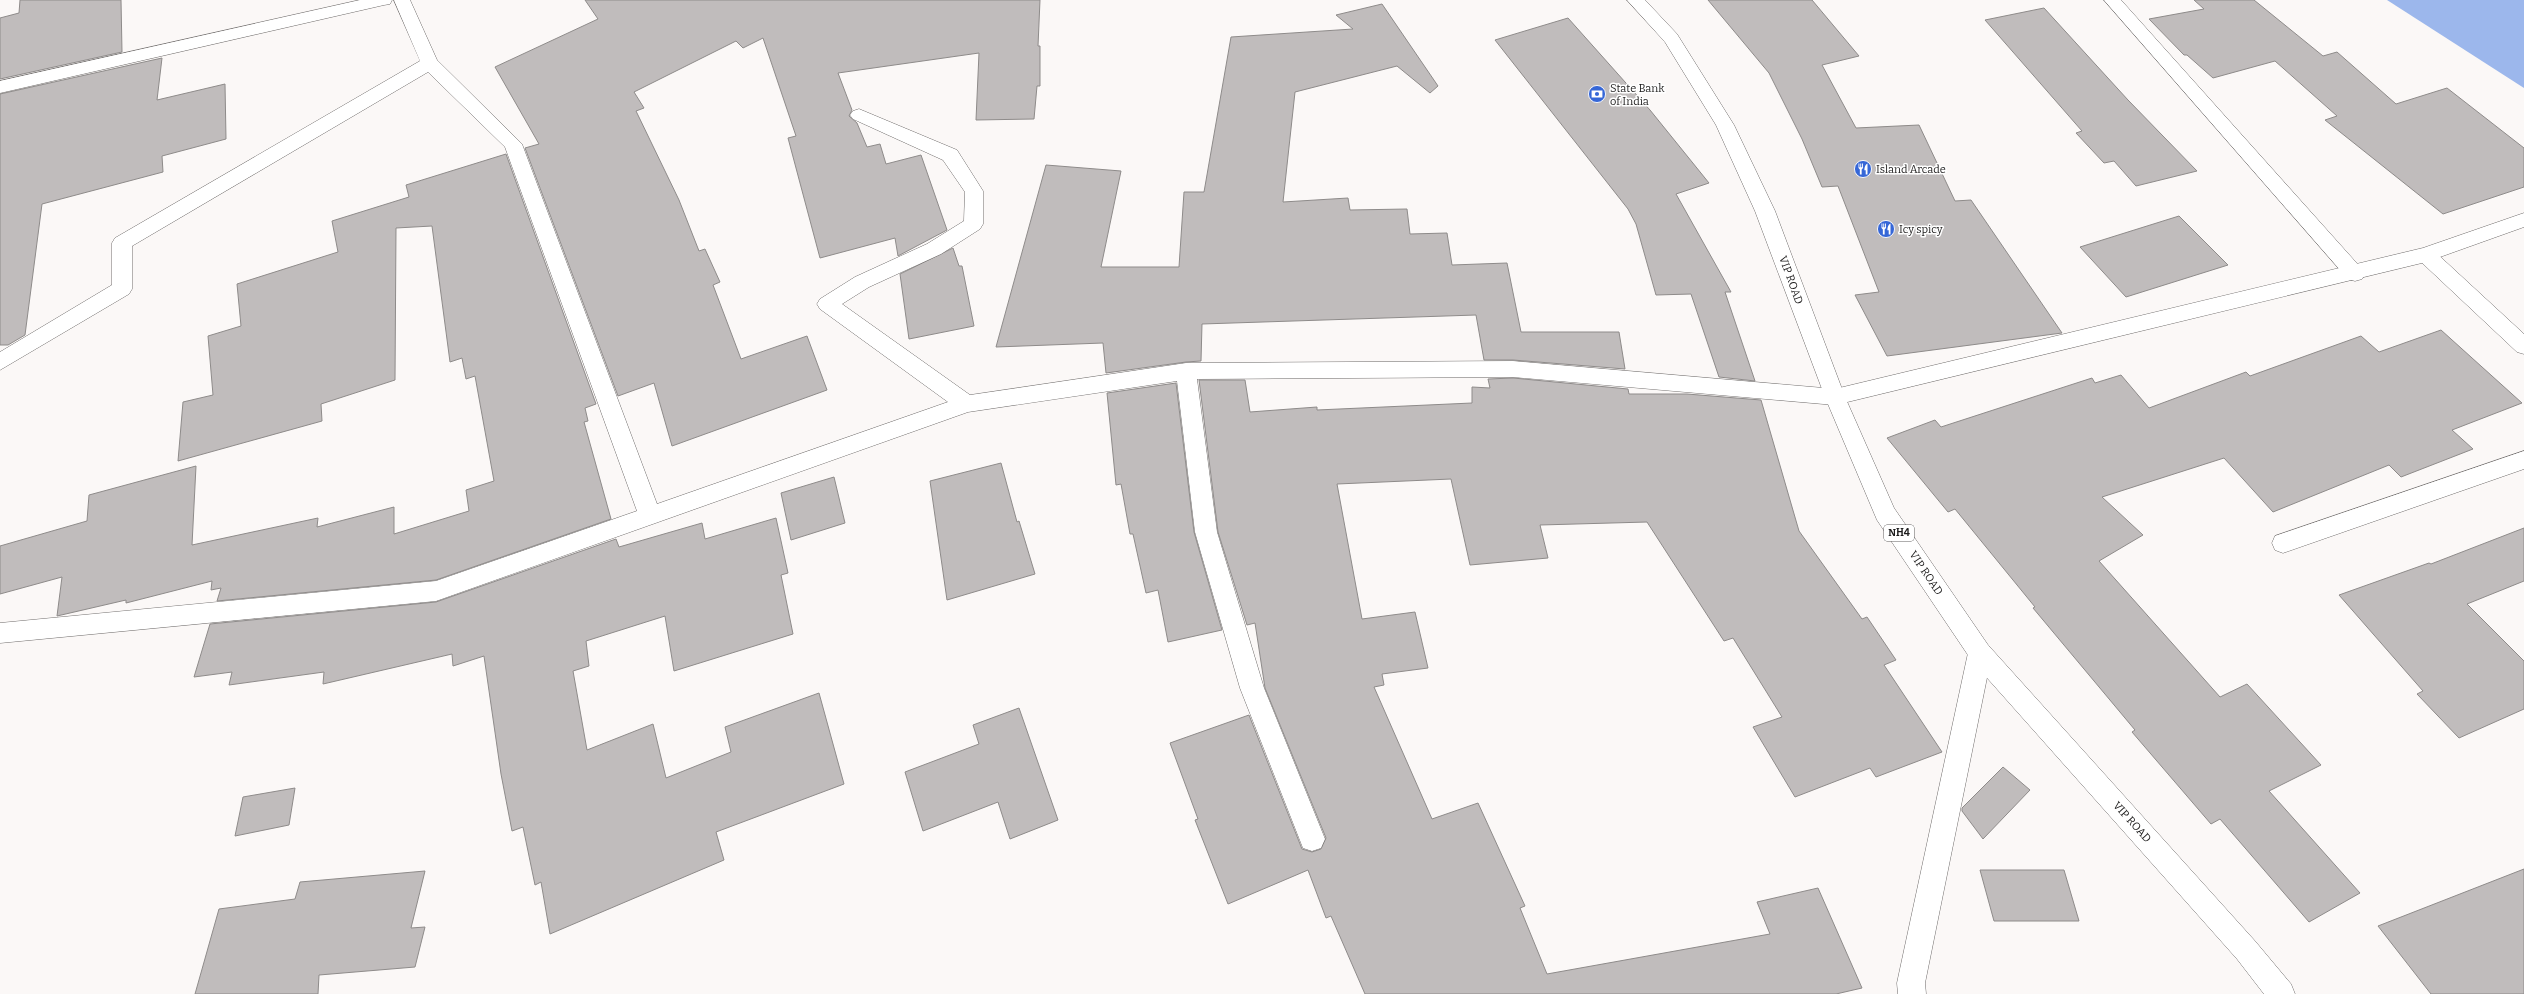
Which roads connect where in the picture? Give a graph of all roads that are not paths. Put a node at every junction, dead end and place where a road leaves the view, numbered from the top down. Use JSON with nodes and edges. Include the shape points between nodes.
{"nodes":[{"id":1,"x":384,"y":0,"type":"edge"},
{"id":2,"x":402,"y":0,"type":"edge"},
{"id":3,"x":1635,"y":0,"type":"edge"},
{"id":4,"x":2112,"y":0,"type":"edge"},
{"id":5,"x":430,"y":63,"type":"junction"},
{"id":6,"x":0,"y":87,"type":"edge"},
{"id":7,"x":859,"y":115,"type":"dead end"},
{"id":8,"x":2524,"y":220,"type":"edge"},
{"id":9,"x":2426,"y":255,"type":"junction"},
{"id":10,"x":2355,"y":274,"type":"junction"},
{"id":11,"x":2524,"y":346,"type":"edge"},
{"id":12,"x":0,"y":362,"type":"edge"},
{"id":13,"x":1186,"y":371,"type":"junction"},
{"id":14,"x":1835,"y":398,"type":"junction"},
{"id":15,"x":968,"y":404,"type":"junction"},
{"id":16,"x":2524,"y":460,"type":"edge"},
{"id":17,"x":650,"y":516,"type":"junction"},
{"id":18,"x":2284,"y":543,"type":"dead end"},
{"id":19,"x":0,"y":633,"type":"edge"},
{"id":20,"x":1980,"y":653,"type":"junction"},
{"id":21,"x":1312,"y":839,"type":"dead end"},
{"id":22,"x":1912,"y":994,"type":"edge"},
{"id":23,"x":2281,"y":994,"type":"edge"}],
"edges":[{"from":1,"to":6,"type":"main road"},
{"from":2,"to":5,"type":"main road"},
{"from":3,"to":14,"type":"main road","name":"VIP ROAD","number":"NH4","via":[[1671,38],[1725,125],[1765,211]]},
{"from":4,"to":10,"type":"main road"},
{"from":5,"to":12,"type":"main road","via":[[122,243],[122,289]]},
{"from":5,"to":17,"type":"main road","via":[[513,144]]},
{"from":7,"to":15,"type":"main road","via":[[950,155],[974,191],[973,224],[934,249],[862,282],[827,304]]},
{"from":8,"to":9,"type":"main road"},
{"from":9,"to":10,"type":"main road"},
{"from":9,"to":11,"type":"main road"},
{"from":10,"to":14,"type":"main road"},
{"from":13,"to":14,"type":"main road","via":[[1513,369]]},
{"from":13,"to":15,"type":"main road"},
{"from":13,"to":21,"type":"main road","via":[[1206,532],[1252,688]]},
{"from":14,"to":20,"type":"main road","name":"VIP ROAD","number":"NH4","via":[[1885,513]]},
{"from":15,"to":17,"type":"main road"},
{"from":16,"to":18,"type":"main road"},
{"from":17,"to":19,"type":"main road","via":[[436,591]]},
{"from":20,"to":22,"type":"main road","via":[[1911,983]]},
{"from":20,"to":23,"type":"main road","name":"VIP ROAD","number":"NH4","via":[[2246,950]]}]}
